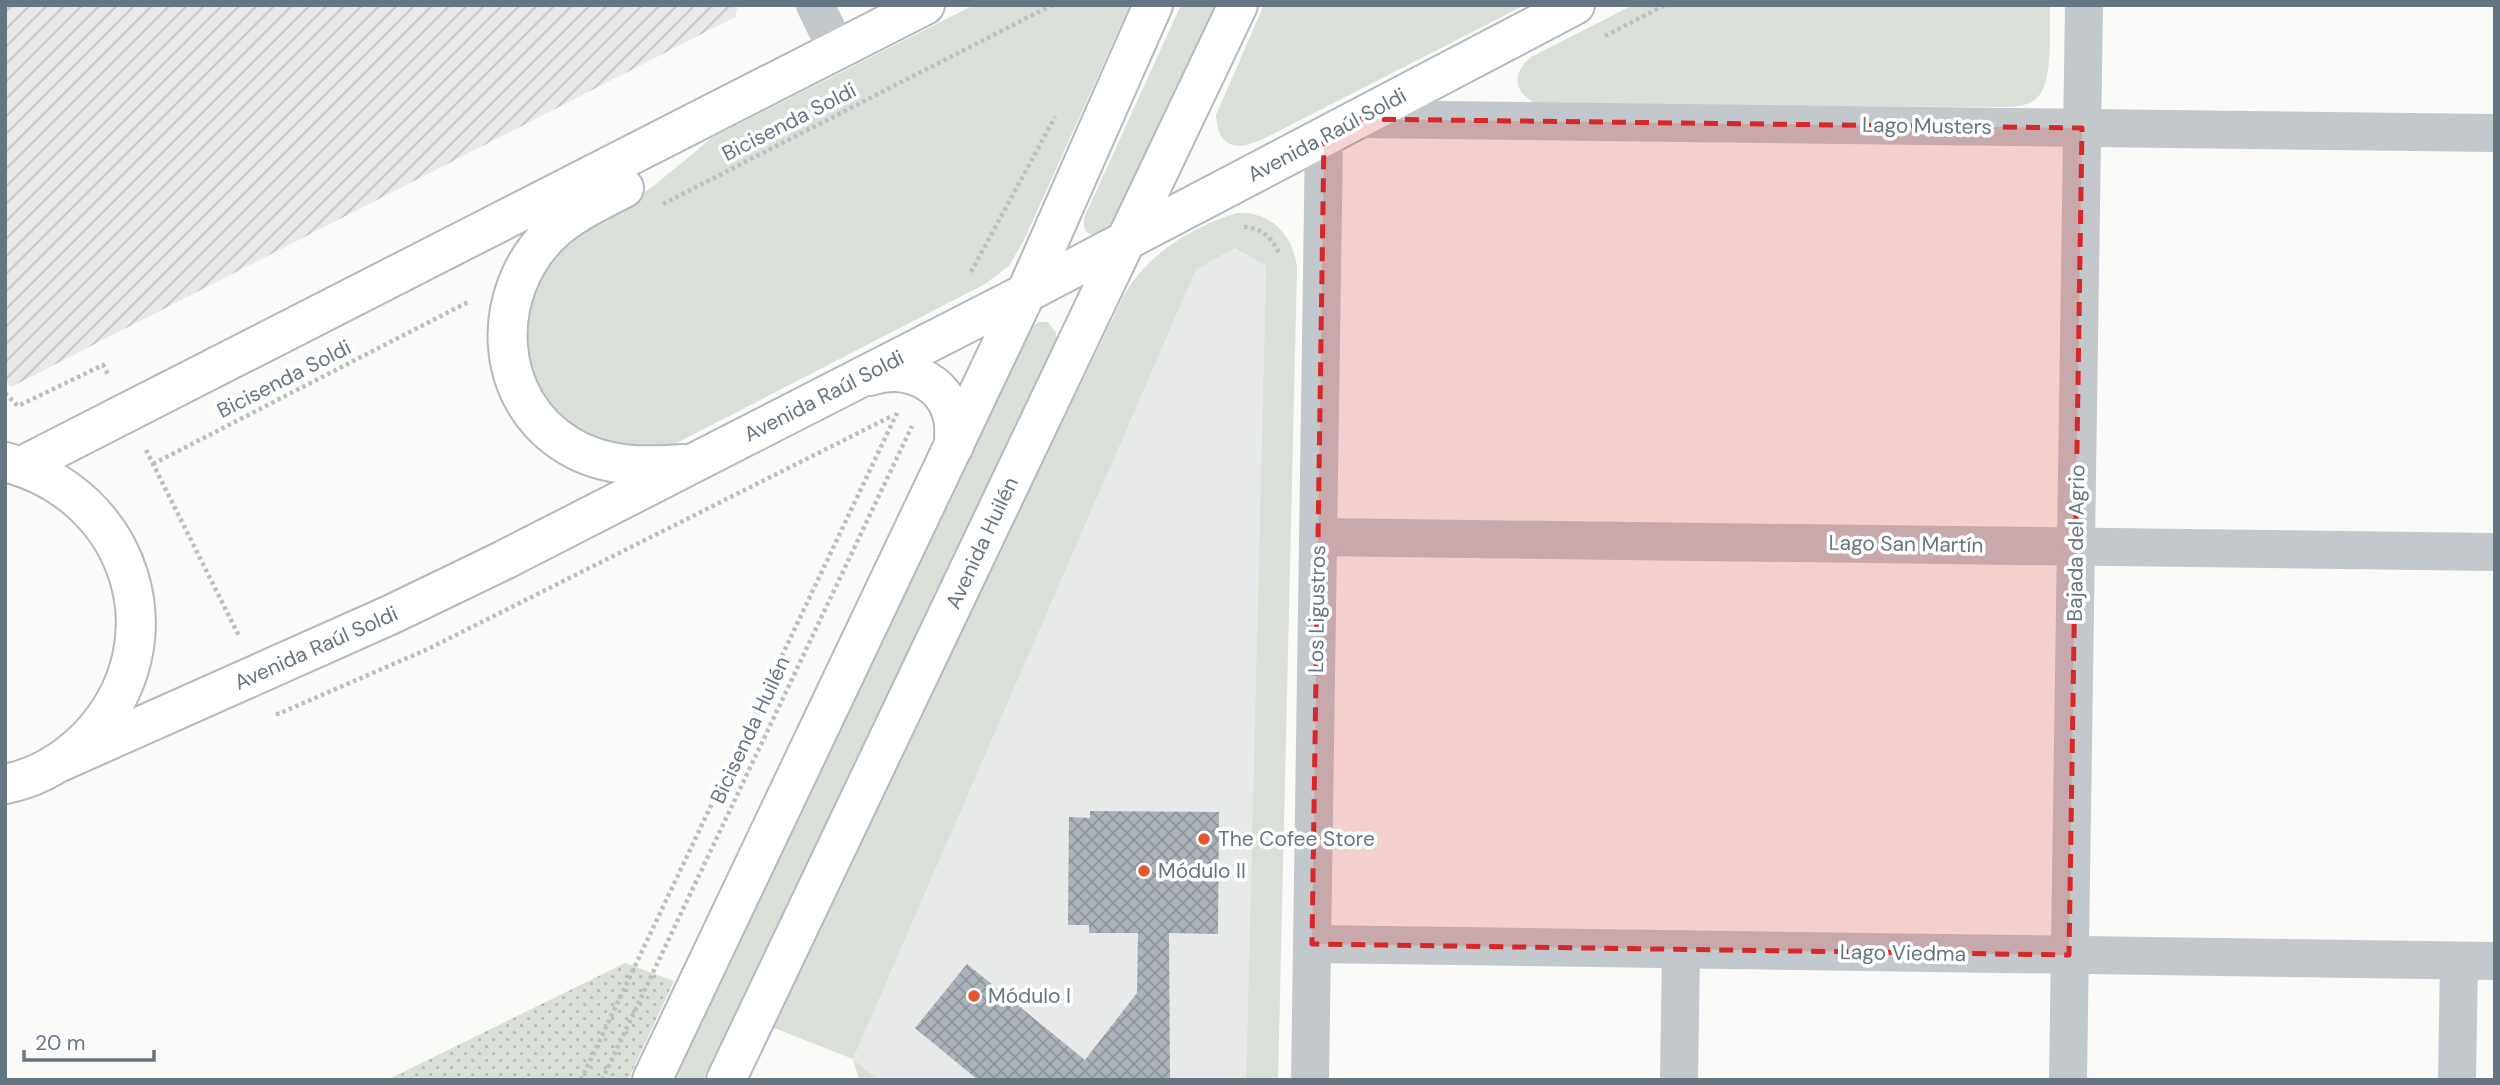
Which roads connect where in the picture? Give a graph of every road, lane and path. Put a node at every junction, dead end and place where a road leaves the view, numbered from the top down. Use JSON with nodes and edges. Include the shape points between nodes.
{"nodes":[{"id":1,"x":815,"y":5,"type":"edge"},
{"id":2,"x":925,"y":5,"type":"edge"},
{"id":3,"x":1052,"y":5,"type":"edge"},
{"id":4,"x":1153,"y":5,"type":"edge"},
{"id":5,"x":1238,"y":5,"type":"edge"},
{"id":6,"x":1575,"y":5,"type":"edge"},
{"id":7,"x":2084,"y":5,"type":"edge"},
{"id":8,"x":837,"y":50,"type":"junction"},
{"id":9,"x":1059,"y":109,"type":"dead end"},
{"id":10,"x":714,"y":113,"type":"junction"},
{"id":11,"x":1359,"y":119,"type":"junction"},
{"id":12,"x":2082,"y":128,"type":"junction"},
{"id":13,"x":2495,"y":133,"type":"edge"},
{"id":14,"x":1324,"y":138,"type":"junction"},
{"id":15,"x":662,"y":205,"type":"dead end"},
{"id":16,"x":1259,"y":222,"type":"dead end"},
{"id":17,"x":1254,"y":228,"type":"dead end"},
{"id":18,"x":1126,"y":242,"type":"junction"},
{"id":19,"x":971,"y":273,"type":"dead end"},
{"id":20,"x":1026,"y":293,"type":"junction"},
{"id":21,"x":480,"y":296,"type":"dead end"},
{"id":22,"x":109,"y":377,"type":"dead end"},
{"id":23,"x":850,"y":383,"type":"junction"},
{"id":24,"x":5,"y":393,"type":"edge"},
{"id":25,"x":902,"y":402,"type":"dead end"},
{"id":26,"x":913,"y":422,"type":"dead end"},
{"id":27,"x":142,"y":442,"type":"dead end"},
{"id":28,"x":954,"y":446,"type":"junction"},
{"id":29,"x":10,"y":462,"type":"edge"},
{"id":30,"x":692,"y":463,"type":"junction"},
{"id":31,"x":153,"y":464,"type":"junction"},
{"id":32,"x":1318,"y":537,"type":"junction"},
{"id":33,"x":2076,"y":547,"type":"junction"},
{"id":34,"x":2495,"y":552,"type":"edge"},
{"id":35,"x":239,"y":637,"type":"dead end"},
{"id":36,"x":60,"y":762,"type":"junction"},
{"id":37,"x":5,"y":784,"type":"edge"},
{"id":38,"x":1312,"y":944,"type":"junction"},
{"id":39,"x":1681,"y":949,"type":"junction"},
{"id":40,"x":2069,"y":955,"type":"junction"},
{"id":41,"x":2477,"y":961,"type":"edge"},
{"id":42,"x":581,"y":1080,"type":"edge"},
{"id":43,"x":602,"y":1080,"type":"edge"},
{"id":44,"x":652,"y":1080,"type":"edge"},
{"id":45,"x":726,"y":1080,"type":"edge"},
{"id":46,"x":1310,"y":1080,"type":"edge"},
{"id":47,"x":1679,"y":1080,"type":"edge"},
{"id":48,"x":2067,"y":1080,"type":"edge"},
{"id":49,"x":2457,"y":1080,"type":"edge"}],
"edges":[{"from":1,"to":8,"type":"street"},
{"from":2,"to":8,"type":"main road"},
{"from":3,"to":15,"type":"path","name":"Bicisenda Soldi"},
{"from":4,"to":20,"type":"main road"},
{"from":5,"to":18,"type":"main road","name":"Avenida Huilén"},
{"from":6,"to":11,"type":"main road","name":"Avenida Raúl Soldi"},
{"from":7,"to":12,"type":"street","name":"Bajada del Agrio"},
{"from":8,"to":10,"type":"main road"},
{"from":9,"to":19,"type":"path"},
{"from":10,"to":29,"type":"main road"},
{"from":10,"to":30,"type":"main road","via":[[651,172],[582,210],[552,233],[520,276],[507,325],[510,361],[520,393],[553,435],[611,463]]},
{"from":11,"to":12,"type":"street","name":"Lago Musters"},
{"from":11,"to":14,"type":"main road","name":"Avenida Raúl Soldi"},
{"from":12,"to":13,"type":"street","name":"Lago Musters"},
{"from":12,"to":33,"type":"street","name":"Bajada del Agrio"},
{"from":14,"to":18,"type":"main road","name":"Avenida Raúl Soldi"},
{"from":14,"to":32,"type":"street","name":"Los Ligustros"},
{"from":16,"to":17,"type":"path"},
{"from":18,"to":20,"type":"main road","name":"Avenida Raúl Soldi"},
{"from":18,"to":45,"type":"main road","name":"Avenida Huilén"},
{"from":20,"to":23,"type":"main road","name":"Avenida Raúl Soldi"},
{"from":20,"to":28,"type":"main road"},
{"from":21,"to":31,"type":"path","name":"Bicisenda Soldi"},
{"from":22,"to":24,"type":"path","via":[[103,365],[18,406]]},
{"from":23,"to":28,"type":"main road","via":[[898,371],[929,382],[949,405]]},
{"from":23,"to":30,"type":"main road","name":"Avenida Raúl Soldi"},
{"from":25,"to":42,"type":"path"},
{"from":26,"to":43,"type":"path","name":"Bicisenda Huilén"},
{"from":27,"to":31,"type":"path"},
{"from":28,"to":44,"type":"main road"},
{"from":29,"to":36,"type":"main road","via":[[62,486],[99,519],[125,562],[136,611],[132,661],[119,696],[98,727]]},
{"from":30,"to":36,"type":"main road","name":"Avenida Raúl Soldi","via":[[409,606]]},
{"from":31,"to":35,"type":"path"},
{"from":32,"to":33,"type":"street","name":"Lago San Martín"},
{"from":32,"to":38,"type":"street","name":"Los Ligustros"},
{"from":33,"to":34,"type":"street","name":"Lago San Martín"},
{"from":33,"to":40,"type":"street","name":"Bajada del Agrio"},
{"from":36,"to":37,"type":"main road"},
{"from":38,"to":39,"type":"street","name":"Lago Viedma"},
{"from":38,"to":46,"type":"street","name":"Los Ligustros"},
{"from":39,"to":40,"type":"street","name":"Lago Viedma"},
{"from":39,"to":47,"type":"street"},
{"from":40,"to":41,"type":"street","name":"Lago Viedma"},
{"from":40,"to":48,"type":"street","name":"Bajada del Agrio"},
{"from":41,"to":49,"type":"street"}]}
